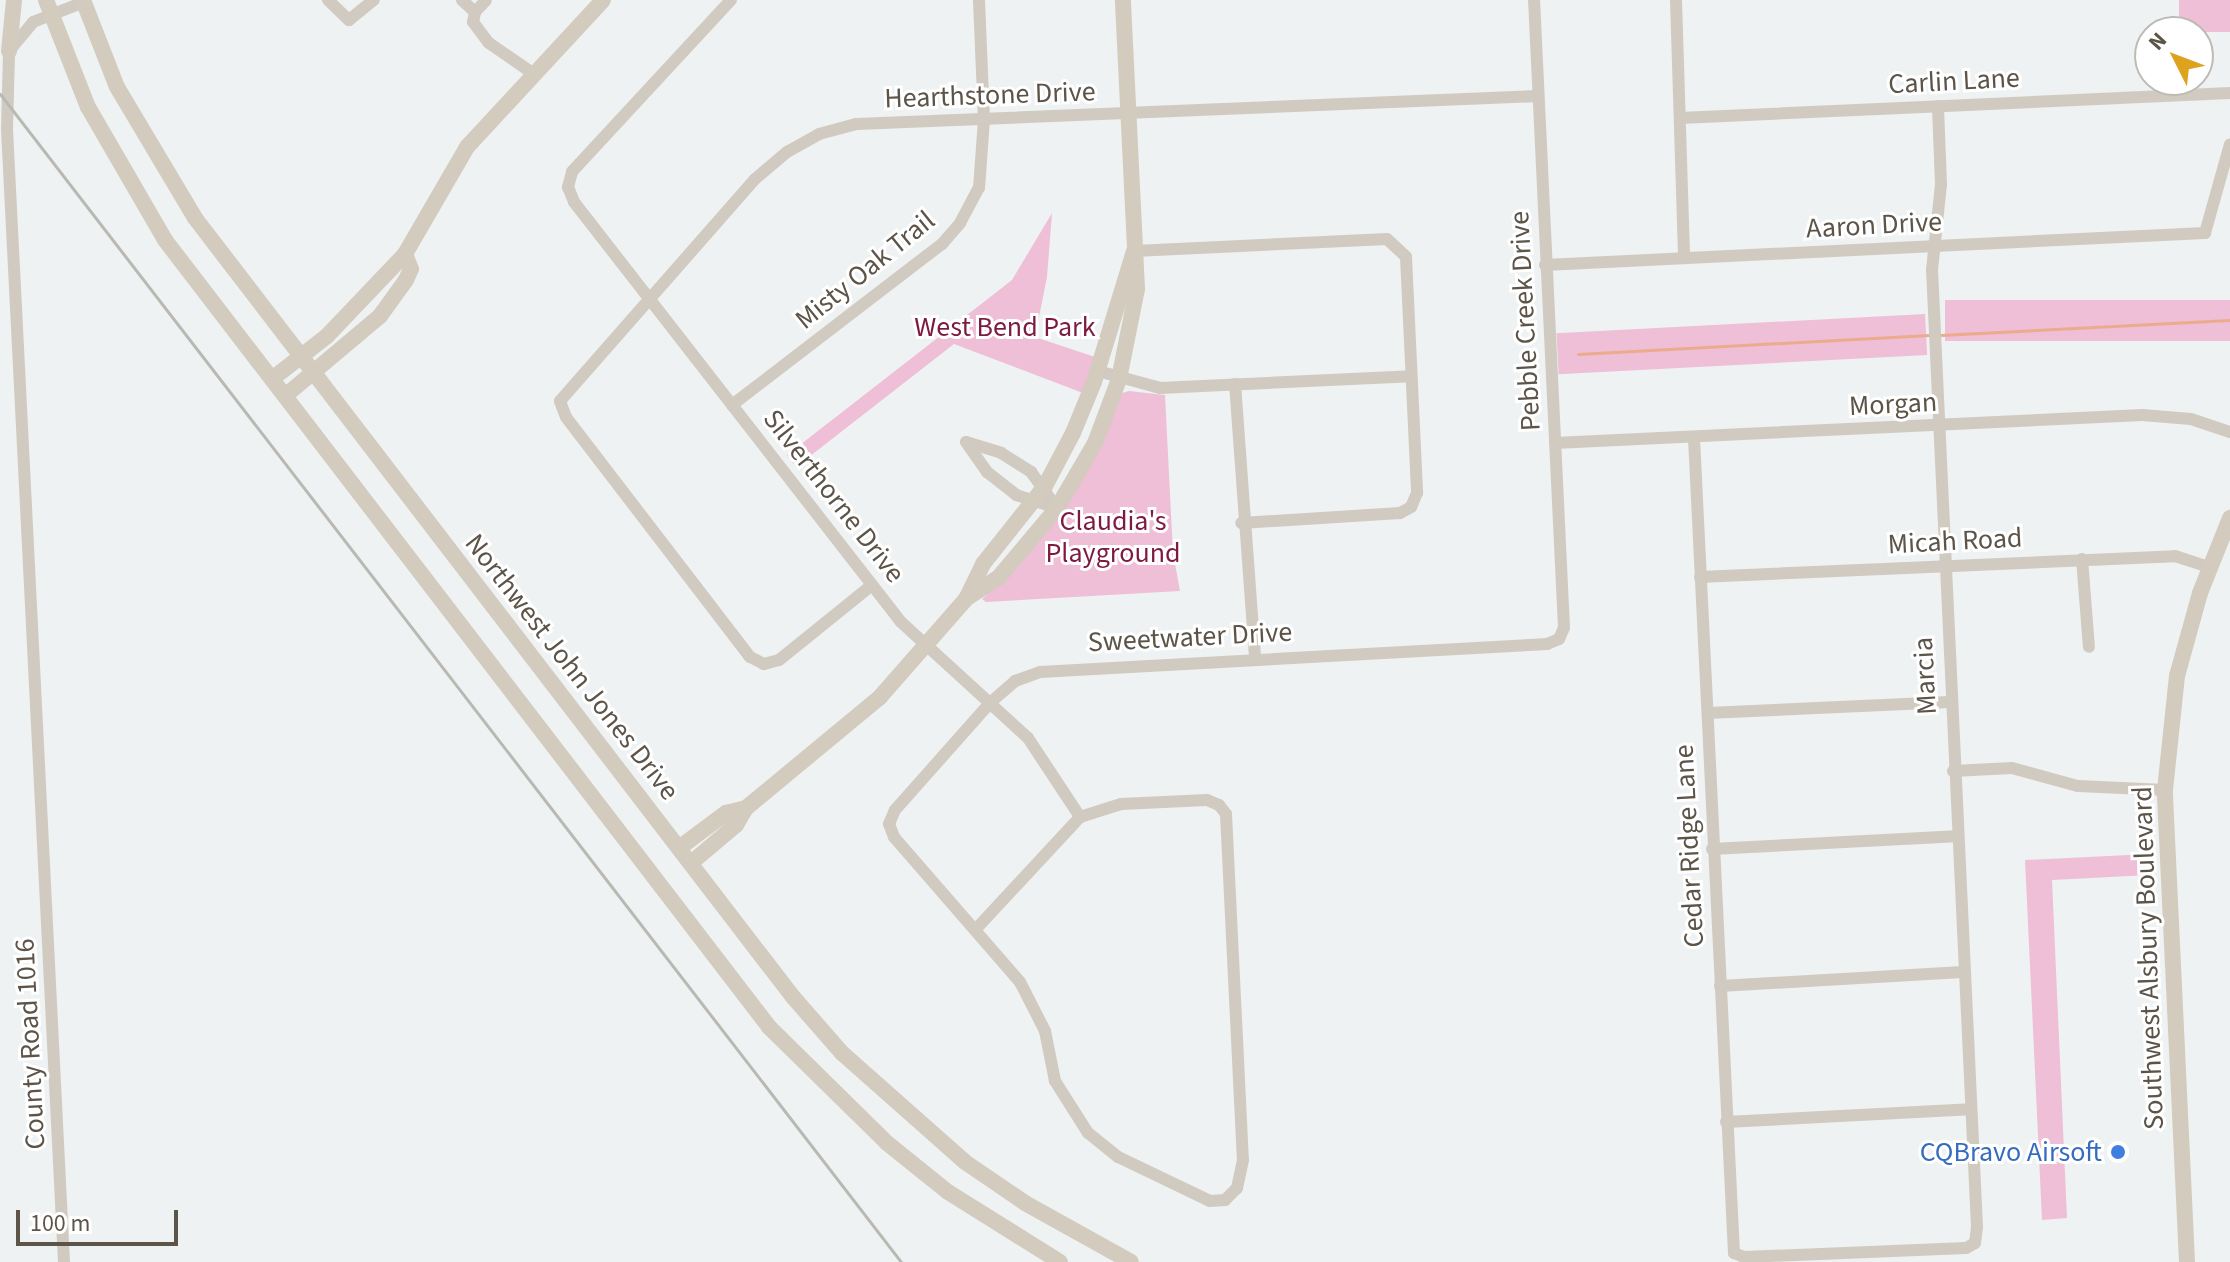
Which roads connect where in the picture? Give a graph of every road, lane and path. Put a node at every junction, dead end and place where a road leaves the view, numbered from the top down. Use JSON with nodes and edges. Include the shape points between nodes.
{"nodes":[{"id":1,"x":14,"y":0,"type":"edge"},
{"id":2,"x":328,"y":0,"type":"edge"},
{"id":3,"x":374,"y":0,"type":"edge"},
{"id":4,"x":462,"y":0,"type":"edge"},
{"id":5,"x":486,"y":0,"type":"edge"},
{"id":6,"x":731,"y":0,"type":"edge"},
{"id":7,"x":979,"y":0,"type":"edge"},
{"id":8,"x":1123,"y":0,"type":"edge"},
{"id":9,"x":1534,"y":0,"type":"edge"},
{"id":10,"x":1676,"y":0,"type":"edge"},
{"id":11,"x":83,"y":1,"type":"edge"},
{"id":12,"x":596,"y":2,"type":"edge"},
{"id":13,"x":49,"y":8,"type":"edge"},
{"id":14,"x":475,"y":12,"type":"junction"},
{"id":15,"x":9,"y":51,"type":"junction"},
{"id":16,"x":534,"y":74,"type":"junction"},
{"id":17,"x":2230,"y":93,"type":"edge"},
{"id":18,"x":1538,"y":96,"type":"junction"},
{"id":19,"x":1938,"y":106,"type":"junction"},
{"id":20,"x":1128,"y":114,"type":"junction"},
{"id":21,"x":1680,"y":118,"type":"junction"},
{"id":22,"x":984,"y":120,"type":"junction"},
{"id":23,"x":4,"y":128,"type":"edge"},
{"id":24,"x":2230,"y":144,"type":"edge"},
{"id":25,"x":5,"y":162,"type":"edge"},
{"id":26,"x":1934,"y":246,"type":"junction"},
{"id":27,"x":1134,"y":251,"type":"junction"},
{"id":28,"x":405,"y":254,"type":"junction"},
{"id":29,"x":1684,"y":258,"type":"junction"},
{"id":30,"x":1545,"y":265,"type":"junction"},
{"id":31,"x":649,"y":298,"type":"junction"},
{"id":32,"x":300,"y":358,"type":"junction"},
{"id":33,"x":1098,"y":371,"type":"junction"},
{"id":34,"x":312,"y":374,"type":"junction"},
{"id":35,"x":1411,"y":376,"type":"junction"},
{"id":36,"x":272,"y":379,"type":"junction"},
{"id":37,"x":1119,"y":379,"type":"junction"},
{"id":38,"x":1235,"y":384,"type":"junction"},
{"id":39,"x":285,"y":396,"type":"junction"},
{"id":40,"x":732,"y":405,"type":"junction"},
{"id":41,"x":1938,"y":426,"type":"junction"},
{"id":42,"x":2230,"y":432,"type":"edge"},
{"id":43,"x":1694,"y":438,"type":"junction"},
{"id":44,"x":1555,"y":443,"type":"junction"},
{"id":45,"x":1045,"y":486,"type":"junction"},
{"id":46,"x":1032,"y":502,"type":"junction"},
{"id":47,"x":1057,"y":508,"type":"junction"},
{"id":48,"x":2230,"y":518,"type":"edge"},
{"id":49,"x":1241,"y":523,"type":"junction"},
{"id":50,"x":2082,"y":559,"type":"junction"},
{"id":51,"x":1944,"y":566,"type":"junction"},
{"id":52,"x":2209,"y":567,"type":"junction"},
{"id":53,"x":1700,"y":577,"type":"junction"},
{"id":54,"x":872,"y":585,"type":"junction"},
{"id":55,"x":966,"y":599,"type":"junction"},
{"id":56,"x":1559,"y":639,"type":"joint"},
{"id":57,"x":925,"y":645,"type":"junction"},
{"id":58,"x":2089,"y":647,"type":"dead end"},
{"id":59,"x":1255,"y":658,"type":"junction"},
{"id":60,"x":991,"y":702,"type":"junction"},
{"id":61,"x":1950,"y":702,"type":"junction"},
{"id":62,"x":1708,"y":713,"type":"junction"},
{"id":63,"x":1953,"y":771,"type":"junction"},
{"id":64,"x":2165,"y":790,"type":"junction"},
{"id":65,"x":746,"y":808,"type":"junction"},
{"id":66,"x":1080,"y":817,"type":"junction"},
{"id":67,"x":1956,"y":836,"type":"junction"},
{"id":68,"x":679,"y":848,"type":"junction"},
{"id":69,"x":1712,"y":849,"type":"junction"},
{"id":70,"x":691,"y":863,"type":"junction"},
{"id":71,"x":976,"y":929,"type":"junction"},
{"id":72,"x":1963,"y":972,"type":"junction"},
{"id":73,"x":1720,"y":986,"type":"junction"},
{"id":74,"x":1970,"y":1109,"type":"junction"},
{"id":75,"x":1726,"y":1122,"type":"junction"},
{"id":76,"x":1734,"y":1253,"type":"joint"},
{"id":77,"x":64,"y":1262,"type":"edge"},
{"id":78,"x":1060,"y":1262,"type":"edge"},
{"id":79,"x":1131,"y":1262,"type":"edge"},
{"id":80,"x":2187,"y":1262,"type":"edge"}],
"edges":[{"from":1,"to":15,"type":"main road"},
{"from":2,"to":3,"type":"street","via":[[349,20]]},
{"from":4,"to":14,"type":"street"},
{"from":5,"to":14,"type":"street"},
{"from":6,"to":31,"type":"street","name":"Silverthorne Drive","via":[[572,172],[568,187]]},
{"from":7,"to":22,"type":"street","name":"Misty Oak Trail"},
{"from":8,"to":20,"type":"main road"},
{"from":9,"to":18,"type":"street","name":"Pebble Creek Drive"},
{"from":10,"to":21,"type":"street"},
{"from":11,"to":13,"type":"street"},
{"from":11,"to":32,"type":"main road","name":"Northwest John Jones Drive","via":[[149,148]]},
{"from":12,"to":16,"type":"main road"},
{"from":13,"to":15,"type":"street","via":[[21,31]]},
{"from":13,"to":36,"type":"main road","via":[[118,166],[165,240]]},
{"from":14,"to":16,"type":"street","via":[[473,22],[489,43]]},
{"from":15,"to":23,"type":"street","name":"County Road 1016"},
{"from":16,"to":28,"type":"main road","via":[[467,147]]},
{"from":17,"to":19,"type":"street","name":"Carlin Lane"},
{"from":18,"to":20,"type":"street","name":"Hearthstone Drive"},
{"from":18,"to":30,"type":"street","name":"Pebble Creek Drive"},
{"from":19,"to":21,"type":"street","name":"Carlin Lane"},
{"from":19,"to":26,"type":"street","name":"Marcia","via":[[1941,185]]},
{"from":20,"to":22,"type":"street","name":"Hearthstone Drive"},
{"from":20,"to":27,"type":"main road"},
{"from":21,"to":29,"type":"street"},
{"from":22,"to":31,"type":"street","name":"Hearthstone Drive","via":[[857,124],[819,134],[755,179]]},
{"from":22,"to":40,"type":"street","name":"Misty Oak Trail","via":[[979,188],[942,244]]},
{"from":23,"to":25,"type":"street","name":"County Road 1016"},
{"from":24,"to":26,"type":"street","name":"Aaron Drive","via":[[2205,233]]},
{"from":25,"to":77,"type":"street","name":"County Road 1016"},
{"from":26,"to":29,"type":"street","name":"Aaron Drive"},
{"from":26,"to":41,"type":"street","name":"Marcia"},
{"from":27,"to":33,"type":"main road"},
{"from":27,"to":35,"type":"street","via":[[1387,239],[1406,257]]},
{"from":27,"to":37,"type":"main road","via":[[1135,306]]},
{"from":28,"to":32,"type":"main road"},
{"from":28,"to":34,"type":"main road","via":[[411,269],[396,297]]},
{"from":29,"to":30,"type":"street","name":"Aaron Drive"},
{"from":30,"to":44,"type":"street","name":"Pebble Creek Drive"},
{"from":31,"to":40,"type":"street","name":"Silverthorne Drive"},
{"from":31,"to":54,"type":"street","name":"Hearthstone Drive","via":[[560,401],[566,417],[750,657],[764,664],[779,660]]},
{"from":32,"to":34,"type":"main road","name":"Northwest John Jones Drive"},
{"from":32,"to":36,"type":"main road"},
{"from":33,"to":37,"type":"street"},
{"from":33,"to":45,"type":"main road"},
{"from":34,"to":39,"type":"main road"},
{"from":34,"to":68,"type":"main road","name":"Northwest John Jones Drive"},
{"from":35,"to":38,"type":"street"},
{"from":35,"to":49,"type":"street","via":[[1417,493],[1411,507],[1400,513]]},
{"from":36,"to":39,"type":"main road"},
{"from":37,"to":38,"type":"street","via":[[1160,388]]},
{"from":37,"to":47,"type":"main road","via":[[1095,443]]},
{"from":38,"to":49,"type":"street"},
{"from":39,"to":78,"type":"main road","via":[[769,1027],[887,1143],[948,1192]]},
{"from":40,"to":54,"type":"street","name":"Silverthorne Drive"},
{"from":41,"to":42,"type":"street","name":"Morgan","via":[[2142,415],[2191,419]]},
{"from":41,"to":43,"type":"street","name":"Morgan"},
{"from":41,"to":51,"type":"street","name":"Marcia"},
{"from":43,"to":44,"type":"street","name":"Morgan"},
{"from":43,"to":53,"type":"street","name":"Cedar Ridge Lane"},
{"from":44,"to":56,"type":"street","name":"Pebble Creek Drive","via":[[1564,628]]},
{"from":45,"to":46,"type":"main road"},
{"from":45,"to":46,"type":"street","via":[[1001,453],[966,442],[987,472]]},
{"from":45,"to":47,"type":"street"},
{"from":46,"to":47,"type":"street"},
{"from":46,"to":55,"type":"main road","via":[[983,564]]},
{"from":47,"to":55,"type":"main road","via":[[999,577]]},
{"from":48,"to":52,"type":"main road","name":"Southwest Alsbury Boulevard"},
{"from":49,"to":59,"type":"street","via":[[1253,584]]},
{"from":50,"to":51,"type":"street","name":"Micah Road"},
{"from":50,"to":52,"type":"street","name":"Micah Road","via":[[2175,556]]},
{"from":50,"to":58,"type":"street"},
{"from":51,"to":53,"type":"street","name":"Micah Road"},
{"from":51,"to":61,"type":"street","name":"Marcia"},
{"from":52,"to":64,"type":"main road","name":"Southwest Alsbury Boulevard","via":[[2177,676]]},
{"from":53,"to":62,"type":"street","name":"Cedar Ridge Lane"},
{"from":54,"to":57,"type":"street","name":"Silverthorne Drive"},
{"from":55,"to":57,"type":"main road"},
{"from":56,"to":59,"type":"street","name":"Sweetwater Drive","via":[[1547,644]]},
{"from":57,"to":60,"type":"street","name":"Silverthorne Drive"},
{"from":57,"to":65,"type":"main road","via":[[840,734]]},
{"from":59,"to":60,"type":"street","name":"Sweetwater Drive","via":[[1068,667],[1015,681]]},
{"from":60,"to":66,"type":"street","name":"Silverthorne Drive","via":[[1028,738]]},
{"from":60,"to":71,"type":"street","name":"Sweetwater Drive","via":[[895,810],[889,824],[894,837]]},
{"from":61,"to":62,"type":"street"},
{"from":61,"to":63,"type":"street","name":"Marcia"},
{"from":62,"to":69,"type":"street","name":"Cedar Ridge Lane"},
{"from":63,"to":64,"type":"street","via":[[2012,768],[2078,786]]},
{"from":63,"to":67,"type":"street","name":"Marcia"},
{"from":64,"to":80,"type":"main road","name":"Southwest Alsbury Boulevard"},
{"from":65,"to":68,"type":"main road","via":[[726,813]]},
{"from":65,"to":70,"type":"main road","via":[[736,825]]},
{"from":66,"to":71,"type":"street","via":[[1054,839]]},
{"from":66,"to":71,"type":"street","via":[[1121,804],[1207,800],[1226,814],[1243,1160],[1237,1188],[1225,1200],[1210,1201],[1118,1157],[1088,1133],[1055,1081],[1034,1006]]},
{"from":67,"to":69,"type":"street"},
{"from":67,"to":72,"type":"street","name":"Marcia"},
{"from":68,"to":70,"type":"main road","name":"Northwest John Jones Drive"},
{"from":69,"to":73,"type":"street","name":"Cedar Ridge Lane"},
{"from":70,"to":79,"type":"main road","name":"Northwest John Jones Drive","via":[[793,997],[908,1115],[1025,1203]]},
{"from":72,"to":73,"type":"street"},
{"from":72,"to":74,"type":"street","name":"Marcia"},
{"from":73,"to":75,"type":"street","name":"Cedar Ridge Lane"},
{"from":74,"to":75,"type":"street"},
{"from":74,"to":76,"type":"street","name":"Marcia","via":[[1975,1243],[1966,1248]]},
{"from":75,"to":76,"type":"street","name":"Cedar Ridge Lane"}]}
